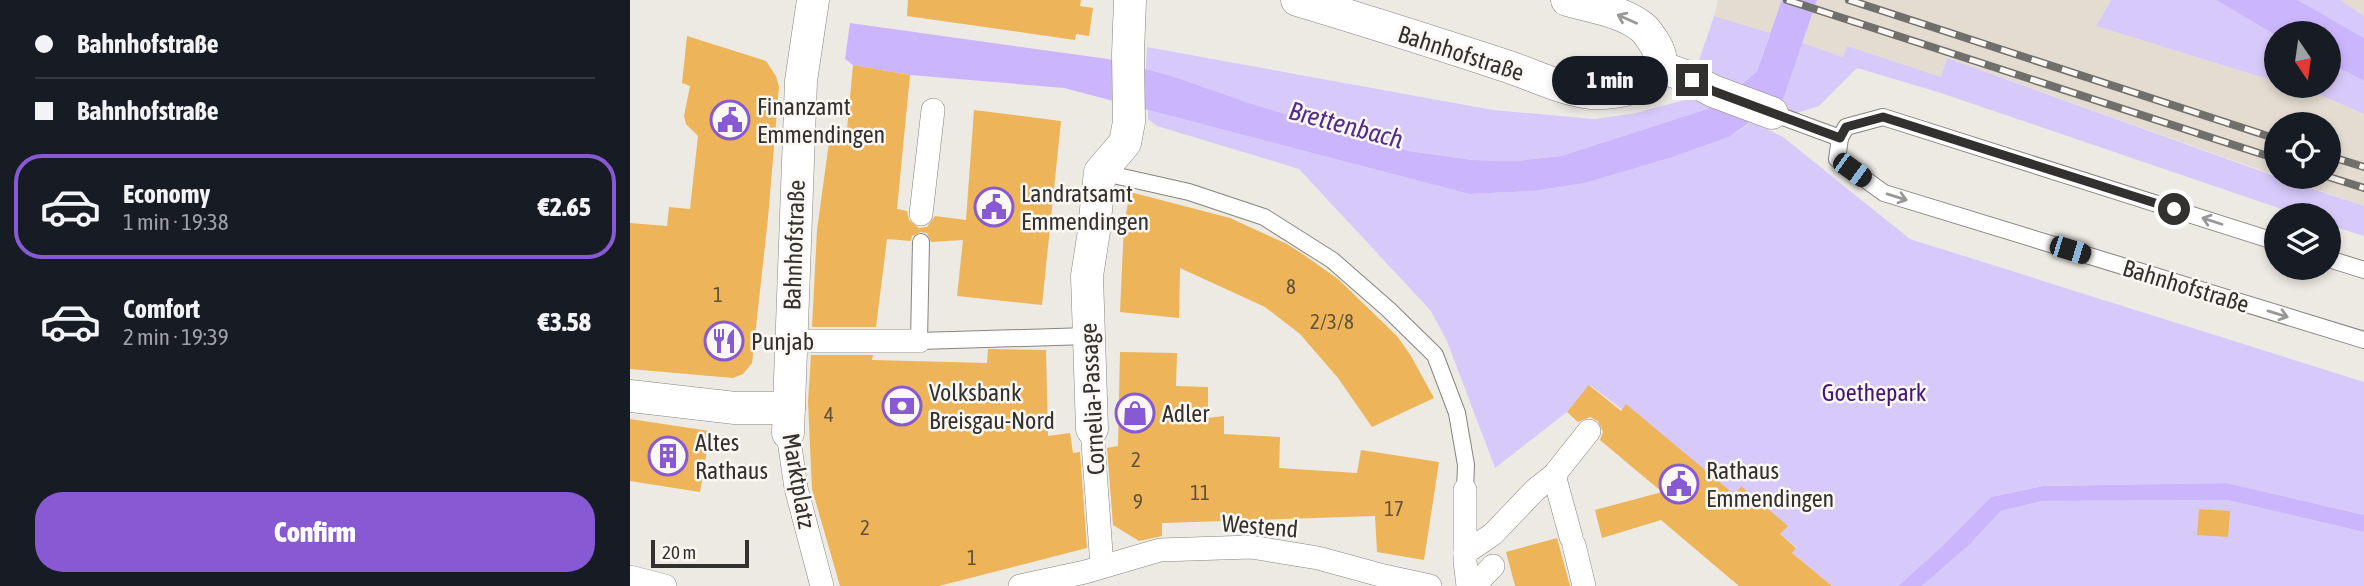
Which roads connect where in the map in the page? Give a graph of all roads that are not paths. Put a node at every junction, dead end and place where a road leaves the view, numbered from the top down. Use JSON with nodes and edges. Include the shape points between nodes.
{"nodes":[{"id":1,"x":813,"y":0,"type":"edge"},
{"id":2,"x":1130,"y":0,"type":"edge"},
{"id":3,"x":1297,"y":0,"type":"edge"},
{"id":4,"x":1567,"y":0,"type":"edge"},
{"id":5,"x":1660,"y":67,"type":"junction"},
{"id":6,"x":933,"y":110,"type":"dead end"},
{"id":7,"x":1772,"y":113,"type":"joint"},
{"id":8,"x":1840,"y":138,"type":"junction"},
{"id":9,"x":1100,"y":172,"type":"junction"},
{"id":10,"x":921,"y":214,"type":"dead end"},
{"id":11,"x":2264,"y":238,"type":"edge"},
{"id":12,"x":921,"y":242,"type":"dead end"},
{"id":13,"x":2341,"y":262,"type":"edge"},
{"id":14,"x":2364,"y":270,"type":"edge"},
{"id":15,"x":1088,"y":336,"type":"junction"},
{"id":16,"x":2364,"y":340,"type":"edge"},
{"id":17,"x":790,"y":341,"type":"junction"},
{"id":18,"x":919,"y":341,"type":"junction"},
{"id":19,"x":630,"y":397,"type":"edge"},
{"id":20,"x":788,"y":420,"type":"junction"},
{"id":21,"x":1092,"y":429,"type":"joint"},
{"id":22,"x":1589,"y":431,"type":"dead end"},
{"id":23,"x":1554,"y":475,"type":"junction"},
{"id":24,"x":1465,"y":490,"type":"joint"},
{"id":25,"x":1465,"y":553,"type":"junction"},
{"id":26,"x":1493,"y":566,"type":"dead end"},
{"id":27,"x":1091,"y":575,"type":"edge"},
{"id":28,"x":630,"y":577,"type":"edge"},
{"id":29,"x":665,"y":586,"type":"edge"},
{"id":30,"x":822,"y":586,"type":"edge"},
{"id":31,"x":1020,"y":586,"type":"edge"},
{"id":32,"x":1430,"y":586,"type":"edge"},
{"id":33,"x":1468,"y":586,"type":"edge"},
{"id":34,"x":1474,"y":586,"type":"edge"},
{"id":35,"x":1584,"y":586,"type":"edge"}],
"edges":[{"from":1,"to":17,"type":"street","name":"Bahnhofstraße","via":[[801,81]]},
{"from":2,"to":9,"type":"street","via":[[1130,110],[1125,142]]},
{"from":3,"to":5,"type":"street","name":"Bahnhofstraße","via":[[1573,91],[1634,88],[1651,80]]},
{"from":5,"to":4,"type":"street","one_way":true,"via":[[1659,52],[1644,28]]},
{"from":5,"to":7,"type":"street"},
{"from":6,"to":10,"type":"street"},
{"from":7,"to":8,"type":"lane"},
{"from":11,"to":8,"type":"lane","one_way":true,"via":[[1883,117],[1846,127]]},
{"from":8,"to":16,"type":"lane","name":"Bahnhofstraße","one_way":true,"via":[[1837,159],[1884,193]]},
{"from":9,"to":15,"type":"street","name":"Cornelia-Passage","via":[[1087,276]]},
{"from":9,"to":24,"type":"lane","via":[[1189,192],[1264,217],[1351,276],[1435,355],[1457,413],[1466,465]]},
{"from":12,"to":18,"type":"lane"},
{"from":13,"to":14,"type":"lane"},
{"from":15,"to":18,"type":"lane"},
{"from":15,"to":21,"type":"street","name":"Cornelia-Passage"},
{"from":17,"to":18,"type":"street"},
{"from":17,"to":20,"type":"street","name":"Bahnhofstraße"},
{"from":19,"to":20,"type":"street","name":"Marktplatz","via":[[735,408]]},
{"from":20,"to":30,"type":"street","name":"Marktplatz","via":[[796,488]]},
{"from":21,"to":27,"type":"street","name":"Cornelia-Passage"},
{"from":22,"to":23,"type":"street"},
{"from":23,"to":25,"type":"street","via":[[1493,534]]},
{"from":23,"to":35,"type":"street"},
{"from":24,"to":25,"type":"street"},
{"from":25,"to":33,"type":"street"},
{"from":26,"to":34,"type":"street"},
{"from":27,"to":31,"type":"street","name":"Westend"},
{"from":27,"to":32,"type":"street","name":"Westend","via":[[1160,550],[1251,547],[1318,558]]},
{"from":28,"to":29,"type":"street"}]}
